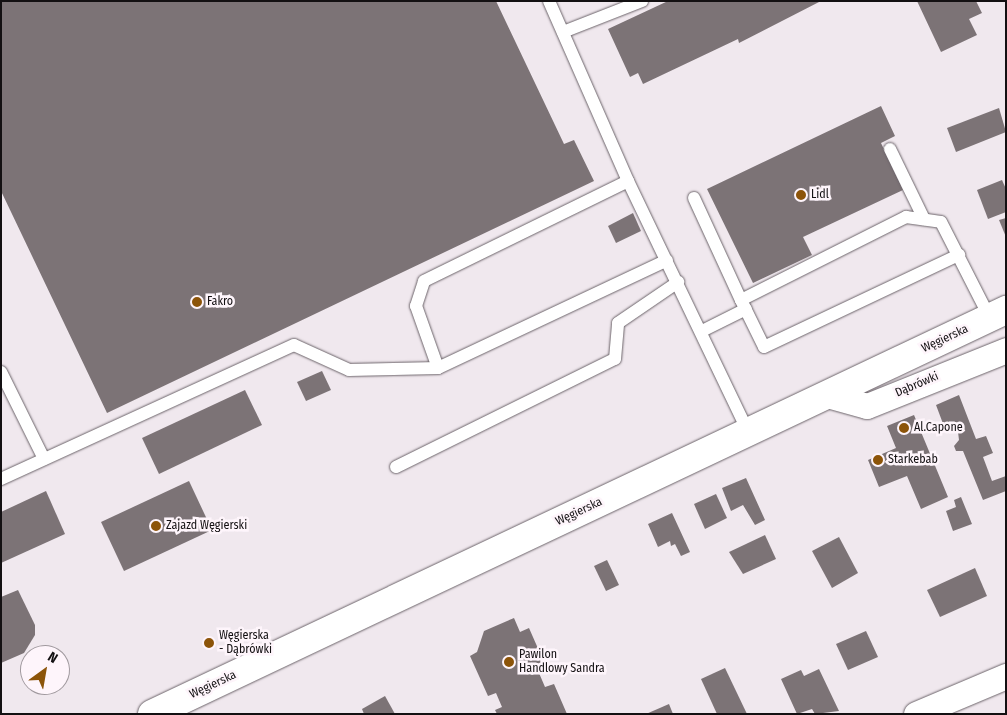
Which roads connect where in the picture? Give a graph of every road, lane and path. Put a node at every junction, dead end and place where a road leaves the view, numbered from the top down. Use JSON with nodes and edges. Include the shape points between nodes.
{"nodes":[{"id":1,"x":549,"y":1,"type":"edge"},
{"id":2,"x":642,"y":1,"type":"edge"},
{"id":3,"x":563,"y":32,"type":"junction"},
{"id":4,"x":890,"y":149,"type":"dead end"},
{"id":5,"x":628,"y":181,"type":"junction"},
{"id":6,"x":694,"y":198,"type":"dead end"},
{"id":7,"x":924,"y":219,"type":"junction"},
{"id":8,"x":959,"y":255,"type":"junction"},
{"id":9,"x":667,"y":260,"type":"junction"},
{"id":10,"x":678,"y":282,"type":"junction"},
{"id":11,"x":743,"y":304,"type":"junction"},
{"id":12,"x":998,"y":314,"type":"edge"},
{"id":13,"x":702,"y":331,"type":"junction"},
{"id":14,"x":1006,"y":350,"type":"edge"},
{"id":15,"x":438,"y":368,"type":"junction"},
{"id":16,"x":1,"y":372,"type":"edge"},
{"id":17,"x":827,"y":395,"type":"junction"},
{"id":18,"x":748,"y":431,"type":"junction"},
{"id":19,"x":44,"y":459,"type":"junction"},
{"id":20,"x":396,"y":467,"type":"dead end"},
{"id":21,"x":1,"y":479,"type":"edge"},
{"id":22,"x":1006,"y":676,"type":"edge"},
{"id":23,"x":152,"y":714,"type":"edge"},
{"id":24,"x":916,"y":714,"type":"edge"}],
"edges":[{"from":1,"to":3,"type":"lane"},
{"from":2,"to":3,"type":"lane"},
{"from":3,"to":5,"type":"lane"},
{"from":4,"to":7,"type":"lane"},
{"from":5,"to":9,"type":"lane"},
{"from":5,"to":15,"type":"lane","via":[[424,282],[416,306]]},
{"from":6,"to":11,"type":"lane"},
{"from":7,"to":8,"type":"lane","via":[[942,222]]},
{"from":7,"to":11,"type":"lane","via":[[906,217]]},
{"from":8,"to":11,"type":"lane","via":[[764,347]]},
{"from":8,"to":12,"type":"lane"},
{"from":9,"to":10,"type":"lane"},
{"from":9,"to":15,"type":"lane"},
{"from":10,"to":13,"type":"lane"},
{"from":10,"to":20,"type":"lane","via":[[618,323],[615,359]]},
{"from":11,"to":13,"type":"lane"},
{"from":12,"to":17,"type":"main road","name":"Węgierska"},
{"from":13,"to":18,"type":"lane"},
{"from":14,"to":17,"type":"street","name":"Dąbrówki","via":[[868,406]]},
{"from":15,"to":19,"type":"lane","via":[[349,370],[294,345]]},
{"from":16,"to":19,"type":"lane"},
{"from":17,"to":18,"type":"main road","name":"Węgierska"},
{"from":18,"to":23,"type":"main road","name":"Węgierska"},
{"from":19,"to":21,"type":"lane"},
{"from":22,"to":24,"type":"street"}]}
